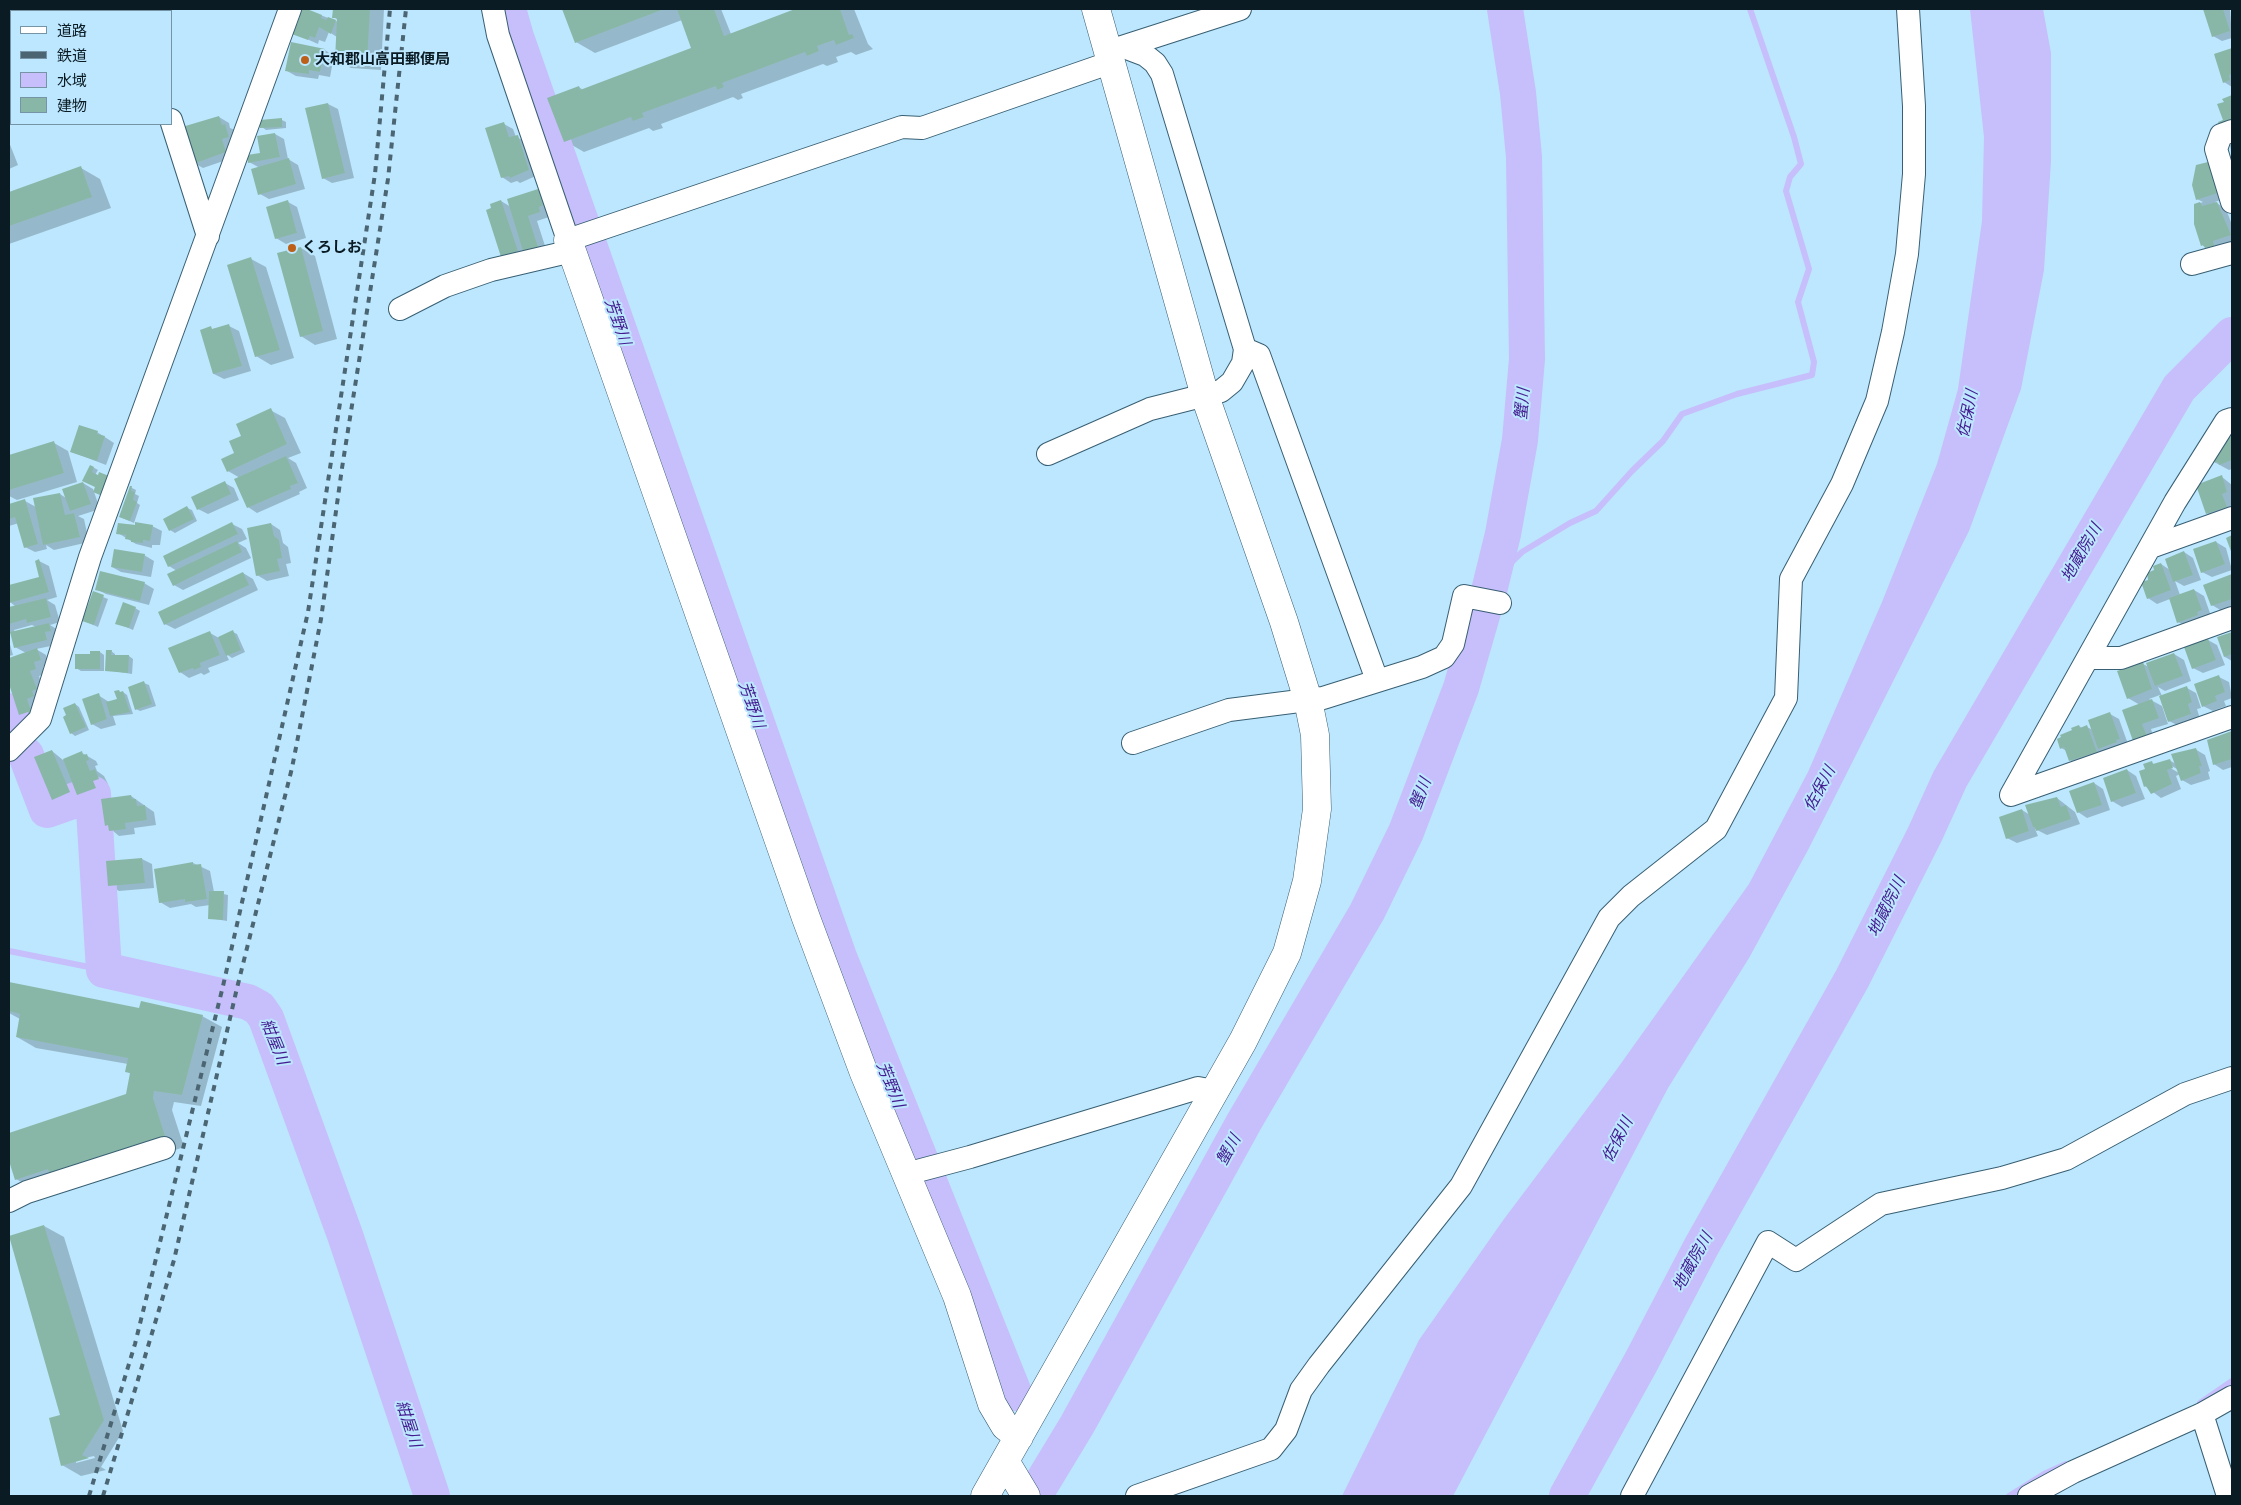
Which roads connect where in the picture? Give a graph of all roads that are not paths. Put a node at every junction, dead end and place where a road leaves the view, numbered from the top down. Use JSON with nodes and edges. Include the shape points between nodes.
{"nodes":[{"id":1,"x":290,"y":9,"type":"edge"},
{"id":2,"x":493,"y":9,"type":"edge"},
{"id":3,"x":1096,"y":9,"type":"edge"},
{"id":4,"x":1240,"y":9,"type":"edge"},
{"id":5,"x":1908,"y":9,"type":"edge"},
{"id":6,"x":1115,"y":53,"type":"junction"},
{"id":7,"x":172,"y":123,"type":"edge"},
{"id":8,"x":2232,"y":131,"type":"edge"},
{"id":9,"x":2232,"y":202,"type":"edge"},
{"id":10,"x":208,"y":236,"type":"junction"},
{"id":11,"x":570,"y":246,"type":"junction"},
{"id":12,"x":2232,"y":253,"type":"edge"},
{"id":13,"x":2192,"y":264,"type":"dead end"},
{"id":14,"x":400,"y":309,"type":"dead end"},
{"id":15,"x":1245,"y":349,"type":"junction"},
{"id":16,"x":1205,"y":396,"type":"junction"},
{"id":17,"x":2232,"y":419,"type":"edge"},
{"id":18,"x":1048,"y":454,"type":"dead end"},
{"id":19,"x":2232,"y":518,"type":"edge"},
{"id":20,"x":2151,"y":547,"type":"junction"},
{"id":21,"x":1500,"y":602,"type":"dead end"},
{"id":22,"x":2232,"y":618,"type":"edge"},
{"id":23,"x":2089,"y":658,"type":"junction"},
{"id":24,"x":1377,"y":680,"type":"junction"},
{"id":25,"x":1308,"y":700,"type":"junction"},
{"id":26,"x":2232,"y":717,"type":"edge"},
{"id":27,"x":1133,"y":743,"type":"dead end"},
{"id":28,"x":9,"y":750,"type":"edge"},
{"id":29,"x":2232,"y":1078,"type":"edge"},
{"id":30,"x":1214,"y":1092,"type":"junction"},
{"id":31,"x":164,"y":1148,"type":"dead end"},
{"id":32,"x":906,"y":1174,"type":"junction"},
{"id":33,"x":9,"y":1201,"type":"edge"},
{"id":34,"x":2232,"y":1397,"type":"edge"},
{"id":35,"x":2202,"y":1414,"type":"junction"},
{"id":36,"x":1019,"y":1437,"type":"junction"},
{"id":37,"x":1005,"y":1461,"type":"junction"},
{"id":38,"x":1024,"y":1490,"type":"edge"},
{"id":39,"x":984,"y":1496,"type":"edge"},
{"id":40,"x":1137,"y":1496,"type":"edge"},
{"id":41,"x":1632,"y":1496,"type":"edge"},
{"id":42,"x":2029,"y":1496,"type":"edge"},
{"id":43,"x":2228,"y":1496,"type":"edge"}],
"edges":[{"from":1,"to":10,"type":"street"},
{"from":2,"to":11,"type":"street","via":[[498,35]]},
{"from":3,"to":6,"type":"street"},
{"from":4,"to":6,"type":"street"},
{"from":5,"to":40,"type":"street","via":[[1914,174],[1907,254],[1877,401],[1842,484],[1791,580],[1786,698],[1716,829],[1631,896],[1609,918],[1461,1186],[1319,1365],[1302,1390],[1286,1430],[1271,1449]]},
{"from":6,"to":11,"type":"street","via":[[922,128],[902,127],[595,231]]},
{"from":6,"to":15,"type":"street","via":[[1145,54],[1162,74]]},
{"from":6,"to":16,"type":"street"},
{"from":7,"to":10,"type":"street"},
{"from":8,"to":9,"type":"street","via":[[2220,135],[2216,149]]},
{"from":10,"to":28,"type":"street","via":[[90,557],[40,719]]},
{"from":11,"to":14,"type":"street","via":[[445,286]]},
{"from":11,"to":32,"type":"street","via":[[803,908],[864,1073]]},
{"from":12,"to":13,"type":"street"},
{"from":15,"to":16,"type":"street","via":[[1243,362],[1232,382],[1221,391]]},
{"from":15,"to":24,"type":"street","via":[[1258,355]]},
{"from":16,"to":18,"type":"street","via":[[1150,409]]},
{"from":16,"to":25,"type":"street"},
{"from":17,"to":20,"type":"street","via":[[2226,421]]},
{"from":19,"to":20,"type":"street"},
{"from":20,"to":23,"type":"street"},
{"from":21,"to":24,"type":"street","via":[[1464,596],[1452,644],[1444,657]]},
{"from":22,"to":23,"type":"street","via":[[2121,658]]},
{"from":23,"to":26,"type":"street","via":[[2011,795]]},
{"from":24,"to":25,"type":"street"},
{"from":25,"to":27,"type":"street","via":[[1229,710]]},
{"from":25,"to":30,"type":"street","via":[[1315,736],[1317,809],[1307,881],[1287,954]]},
{"from":29,"to":41,"type":"street","via":[[2185,1094],[2066,1159],[2002,1178],[1881,1204],[1796,1260],[1768,1242]]},
{"from":30,"to":32,"type":"street","via":[[1198,1088]]},
{"from":30,"to":36,"type":"street"},
{"from":31,"to":33,"type":"street","via":[[27,1192]]},
{"from":32,"to":36,"type":"street","via":[[957,1296],[992,1404],[1004,1426]]},
{"from":34,"to":35,"type":"street"},
{"from":35,"to":42,"type":"street","via":[[2073,1472]]},
{"from":35,"to":43,"type":"street"},
{"from":36,"to":37,"type":"street"},
{"from":37,"to":38,"type":"street"},
{"from":37,"to":39,"type":"street"}]}
